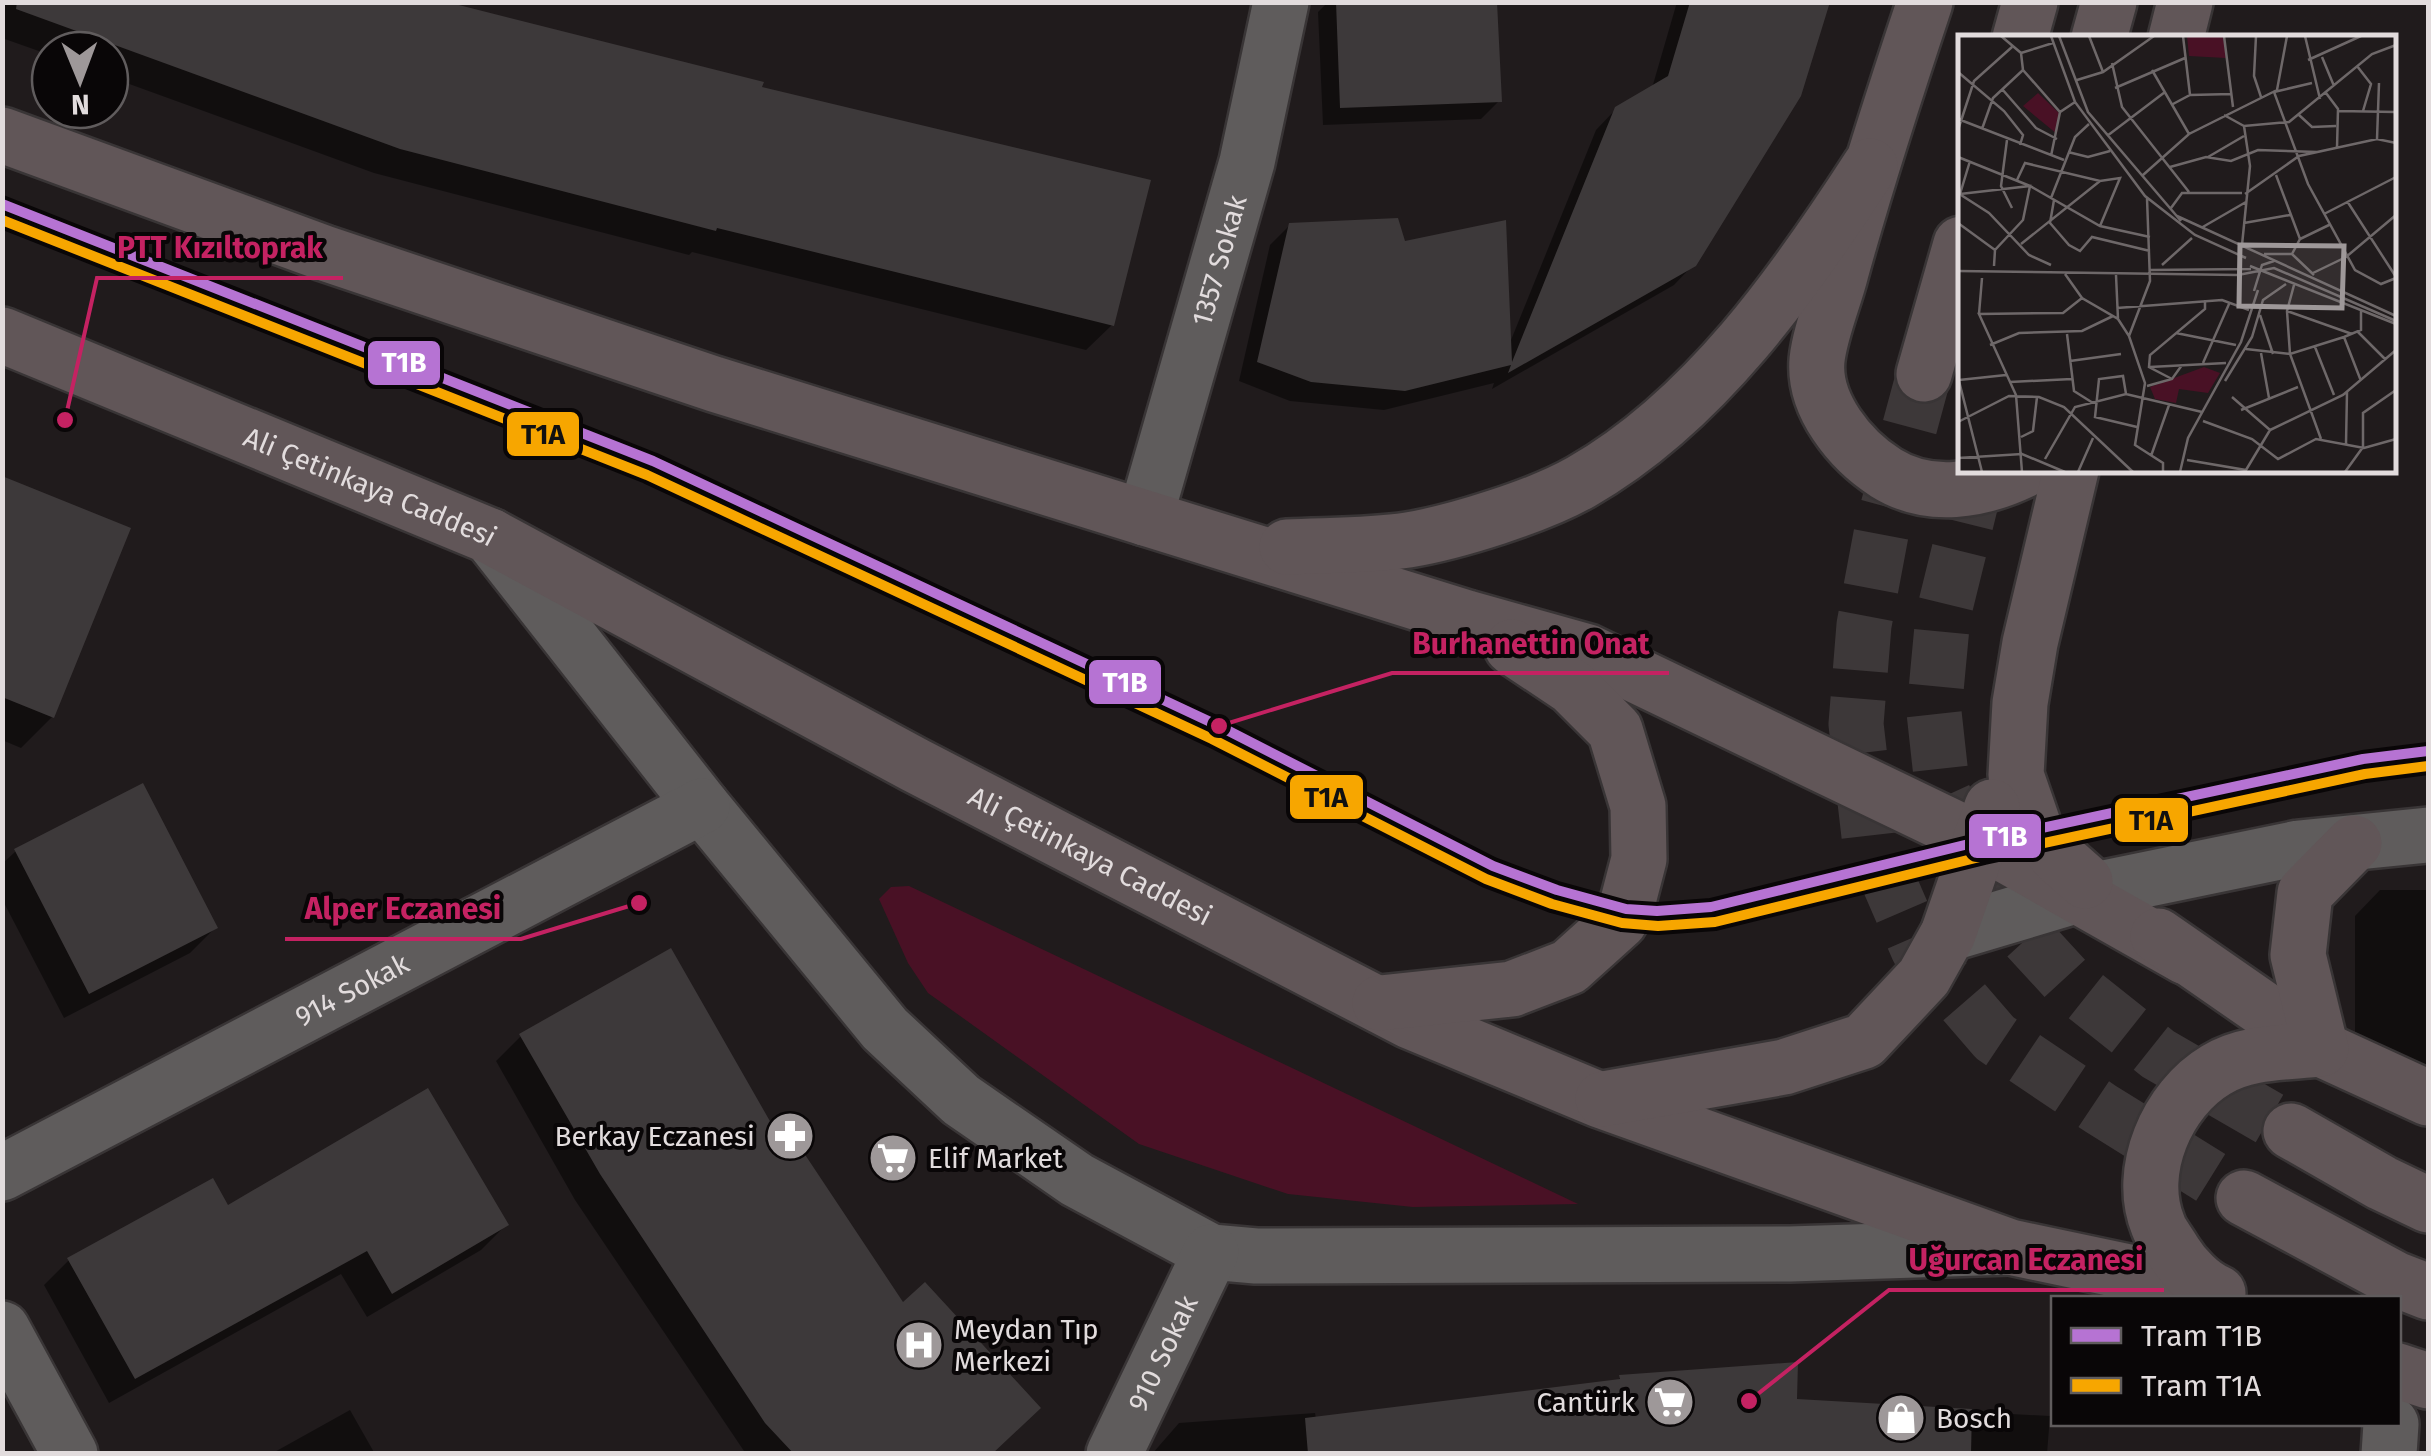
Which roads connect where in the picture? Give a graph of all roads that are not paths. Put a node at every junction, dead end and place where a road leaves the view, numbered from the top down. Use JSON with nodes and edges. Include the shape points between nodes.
{"nodes":[{"id":1,"x":1281,"y":2,"type":"edge"},
{"id":2,"x":1925,"y":2,"type":"edge"},
{"id":3,"x":2030,"y":2,"type":"edge"},
{"id":4,"x":2109,"y":2,"type":"edge"},
{"id":5,"x":2185,"y":2,"type":"edge"},
{"id":6,"x":2021,"y":35,"type":"edge"},
{"id":7,"x":2100,"y":35,"type":"edge"},
{"id":8,"x":2177,"y":35,"type":"edge"},
{"id":9,"x":2,"y":135,"type":"edge"},
{"id":10,"x":1870,"y":166,"type":"junction"},
{"id":11,"x":1958,"y":255,"type":"edge"},
{"id":12,"x":2,"y":335,"type":"edge"},
{"id":13,"x":1924,"y":374,"type":"tunnel mouth"},
{"id":14,"x":2020,"y":472,"type":"edge"},
{"id":15,"x":2071,"y":472,"type":"edge"},
{"id":16,"x":1145,"y":518,"type":"junction"},
{"id":17,"x":490,"y":536,"type":"junction"},
{"id":18,"x":1253,"y":550,"type":"junction"},
{"id":19,"x":1467,"y":618,"type":"junction"},
{"id":20,"x":2020,"y":703,"type":"junction"},
{"id":21,"x":702,"y":806,"type":"junction"},
{"id":22,"x":2428,"y":836,"type":"edge"},
{"id":23,"x":1980,"y":841,"type":"junction"},
{"id":24,"x":2354,"y":843,"type":"junction"},
{"id":25,"x":2084,"y":892,"type":"junction"},
{"id":26,"x":1948,"y":934,"type":"junction"},
{"id":27,"x":1380,"y":1003,"type":"junction"},
{"id":28,"x":2321,"y":1049,"type":"junction"},
{"id":29,"x":2428,"y":1098,"type":"edge"},
{"id":30,"x":1600,"y":1100,"type":"junction"},
{"id":31,"x":2291,"y":1131,"type":"tunnel mouth"},
{"id":32,"x":2,"y":1173,"type":"edge"},
{"id":33,"x":2244,"y":1198,"type":"tunnel mouth"},
{"id":34,"x":2428,"y":1204,"type":"edge"},
{"id":35,"x":2010,"y":1247,"type":"junction"},
{"id":36,"x":1211,"y":1252,"type":"junction"},
{"id":37,"x":2428,"y":1292,"type":"edge"},
{"id":38,"x":2220,"y":1294,"type":"edge"},
{"id":39,"x":2,"y":1329,"type":"edge"},
{"id":40,"x":2401,"y":1372,"type":"edge"},
{"id":41,"x":2428,"y":1381,"type":"edge"},
{"id":42,"x":2391,"y":1426,"type":"edge"},
{"id":43,"x":70,"y":1454,"type":"edge"},
{"id":44,"x":1114,"y":1454,"type":"edge"},
{"id":45,"x":2389,"y":1454,"type":"edge"}],
"edges":[{"from":1,"to":16,"type":"street","name":"1357 Sokak","via":[[1247,162]]},
{"from":2,"to":10,"type":"main road"},
{"from":3,"to":6,"type":"main road"},
{"from":4,"to":7,"type":"main road"},
{"from":5,"to":8,"type":"main road"},
{"from":9,"to":16,"type":"main road","via":[[342,260]]},
{"from":10,"to":14,"type":"main road","via":[[1817,362],[1838,428],[1861,455],[1923,488],[1993,485]]},
{"from":10,"to":18,"type":"main road","via":[[1744,342],[1684,404],[1580,483],[1494,518],[1408,540]]},
{"from":11,"to":13,"type":"main road"},
{"from":12,"to":17,"type":"main road","name":"Ali Çetinkaya Caddesi"},
{"from":15,"to":20,"type":"main road"},
{"from":16,"to":18,"type":"main road"},
{"from":17,"to":21,"type":"street"},
{"from":17,"to":27,"type":"main road","name":"Ali Çetinkaya Caddesi","via":[[915,765]]},
{"from":18,"to":19,"type":"main road"},
{"from":19,"to":23,"type":"main road","via":[[1588,652]]},
{"from":19,"to":27,"type":"main road","via":[[1572,687],[1614,730],[1638,806],[1639,858],[1620,921],[1569,968],[1512,989]]},
{"from":20,"to":23,"type":"main road"},
{"from":20,"to":25,"type":"main road","via":[[2016,775],[2034,830]]},
{"from":21,"to":32,"type":"street","name":"914 Sokak"},
{"from":21,"to":36,"type":"street","via":[[885,1028],[961,1100],[1077,1180]]},
{"from":22,"to":24,"type":"street"},
{"from":23,"to":25,"type":"main road"},
{"from":23,"to":26,"type":"main road"},
{"from":24,"to":25,"type":"street"},
{"from":24,"to":28,"type":"main road","via":[[2305,893],[2298,955]]},
{"from":25,"to":26,"type":"street"},
{"from":25,"to":28,"type":"main road"},
{"from":26,"to":30,"type":"main road","via":[[1924,977],[1864,1041],[1784,1067]]},
{"from":27,"to":30,"type":"main road","name":"Ali Çetinkaya Caddesi"},
{"from":28,"to":29,"type":"main road"},
{"from":28,"to":38,"type":"main road","via":[[2246,1056],[2214,1070],[2166,1123],[2152,1164],[2157,1225],[2181,1262]]},
{"from":30,"to":35,"type":"main road","name":"Ali Çetinkaya Caddesi"},
{"from":31,"to":34,"type":"main road"},
{"from":33,"to":37,"type":"main road"},
{"from":35,"to":36,"type":"street","via":[[1652,1256]]},
{"from":35,"to":38,"type":"main road","name":"Ali Çetinkaya Caddesi"},
{"from":36,"to":44,"type":"street","name":"910 Sokak"},
{"from":39,"to":43,"type":"street"},
{"from":40,"to":41,"type":"main road"},
{"from":42,"to":45,"type":"street"}]}
